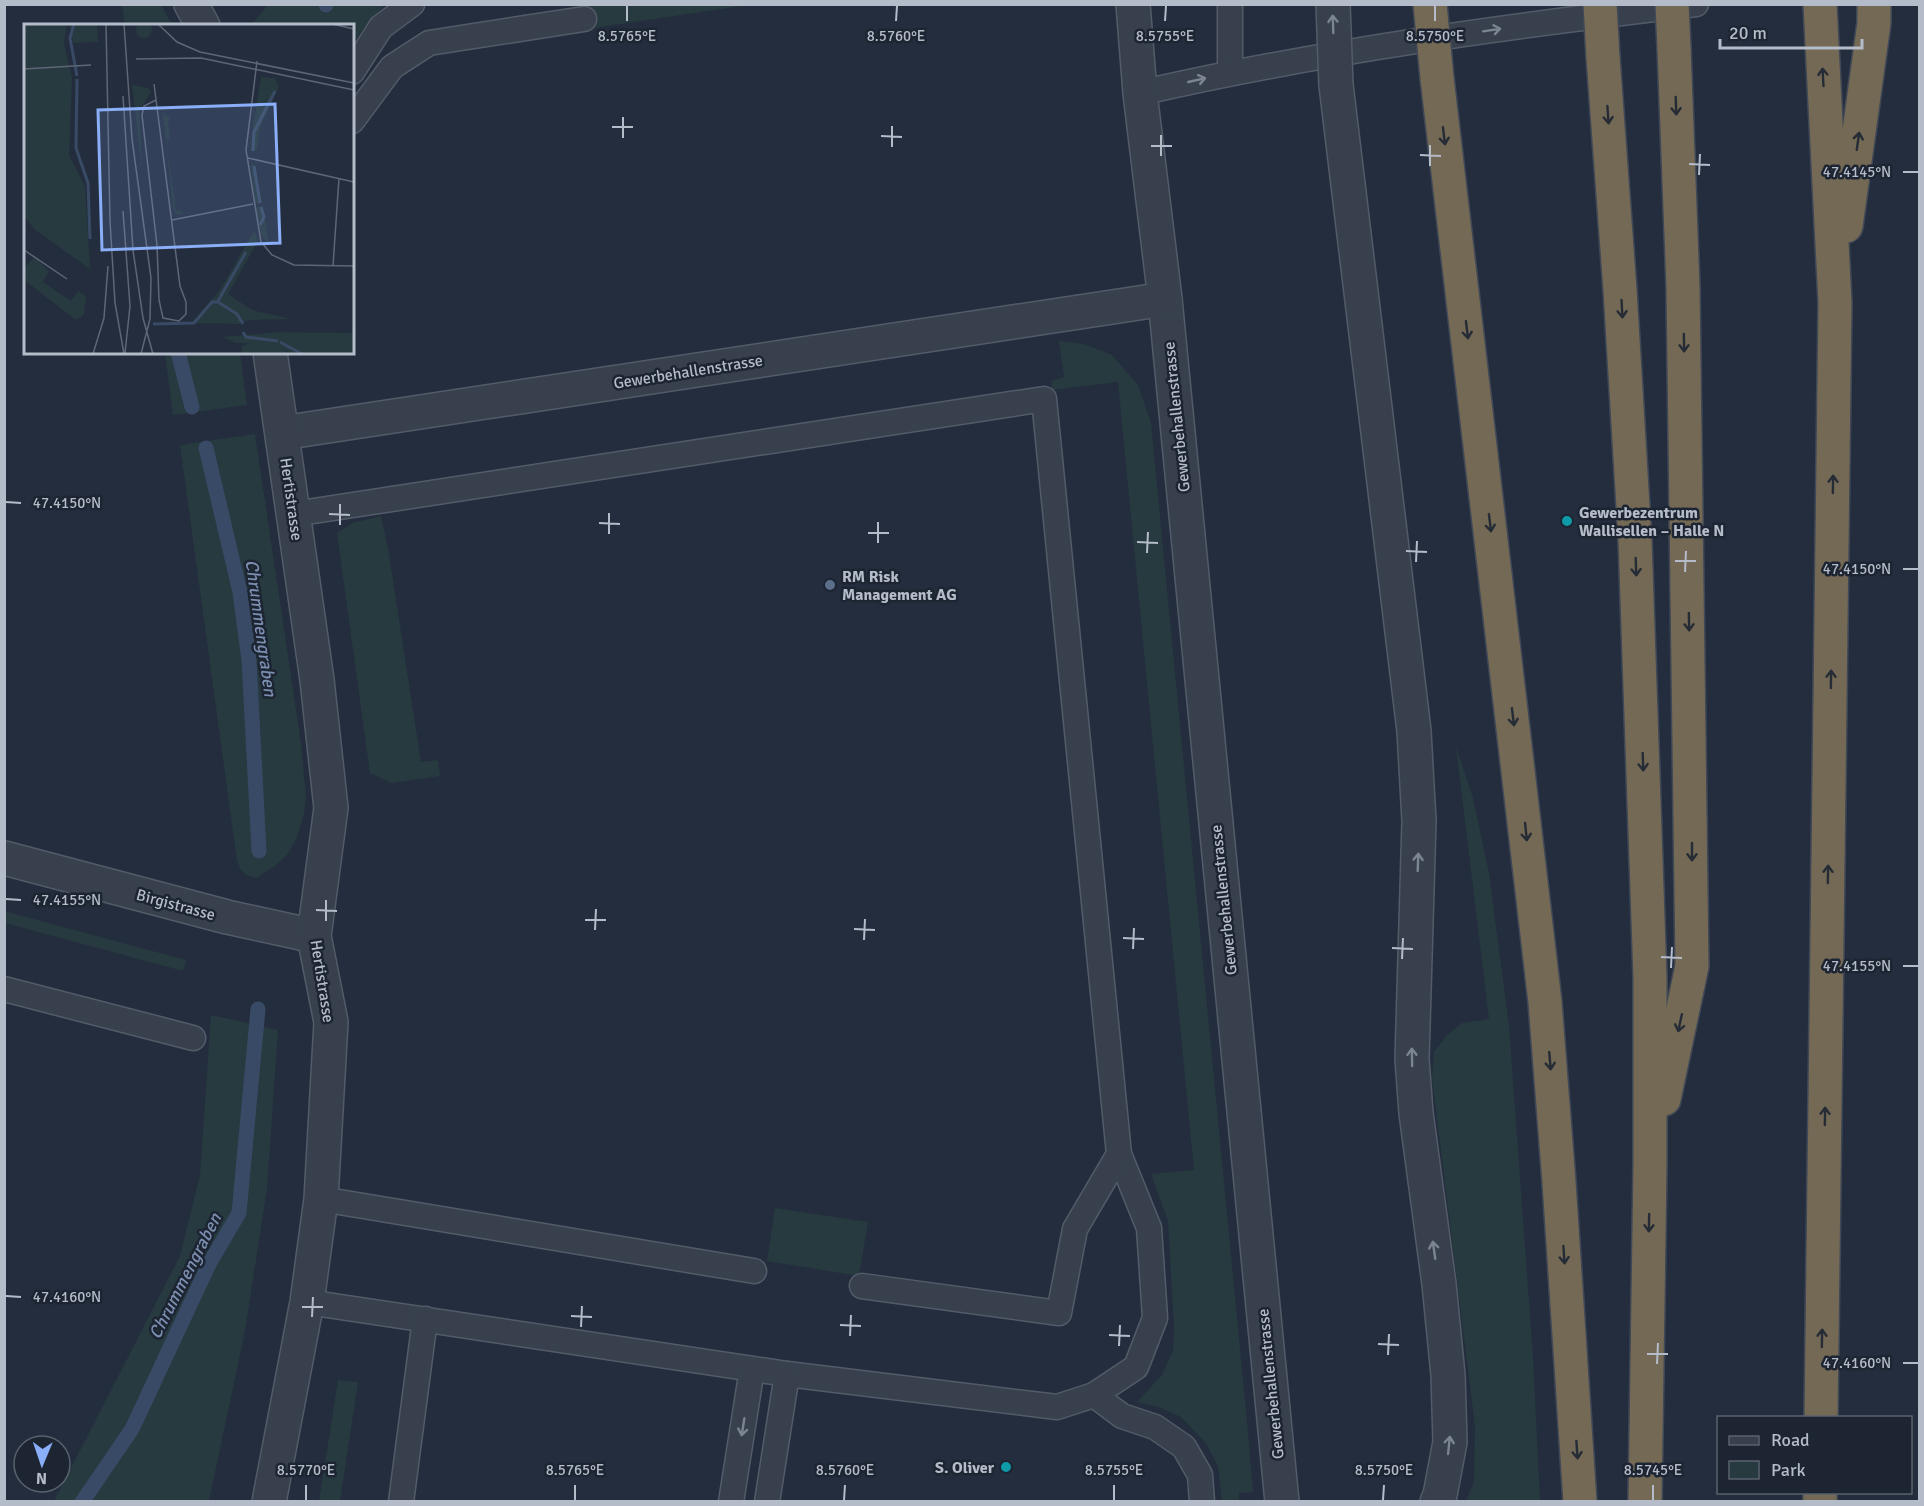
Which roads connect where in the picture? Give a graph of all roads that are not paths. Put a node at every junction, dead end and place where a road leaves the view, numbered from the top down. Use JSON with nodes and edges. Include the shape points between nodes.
{"nodes":[{"id":1,"x":192,"y":4,"type":"edge"},
{"id":2,"x":412,"y":4,"type":"edge"},
{"id":3,"x":1132,"y":4,"type":"edge"},
{"id":4,"x":1230,"y":4,"type":"edge"},
{"id":5,"x":1333,"y":4,"type":"edge"},
{"id":6,"x":1430,"y":4,"type":"edge"},
{"id":7,"x":1600,"y":4,"type":"edge"},
{"id":8,"x":1672,"y":4,"type":"edge"},
{"id":9,"x":1696,"y":4,"type":"edge"},
{"id":10,"x":1820,"y":4,"type":"edge"},
{"id":11,"x":1874,"y":4,"type":"edge"},
{"id":12,"x":584,"y":19,"type":"dead end"},
{"id":13,"x":202,"y":24,"type":"edge"},
{"id":14,"x":354,"y":69,"type":"edge"},
{"id":15,"x":1230,"y":72,"type":"junction"},
{"id":16,"x":1140,"y":93,"type":"junction"},
{"id":17,"x":354,"y":118,"type":"edge"},
{"id":18,"x":1165,"y":299,"type":"junction"},
{"id":19,"x":1835,"y":303,"type":"junction"},
{"id":20,"x":270,"y":354,"type":"edge"},
{"id":21,"x":282,"y":433,"type":"junction"},
{"id":22,"x":294,"y":514,"type":"junction"},
{"id":23,"x":4,"y":858,"type":"edge"},
{"id":24,"x":315,"y":936,"type":"junction"},
{"id":25,"x":4,"y":989,"type":"edge"},
{"id":26,"x":194,"y":1038,"type":"dead end"},
{"id":27,"x":1119,"y":1154,"type":"junction"},
{"id":28,"x":1650,"y":1165,"type":"junction"},
{"id":29,"x":321,"y":1199,"type":"junction"},
{"id":30,"x":754,"y":1271,"type":"dead end"},
{"id":31,"x":862,"y":1286,"type":"dead end"},
{"id":32,"x":307,"y":1302,"type":"junction"},
{"id":33,"x":425,"y":1319,"type":"junction"},
{"id":34,"x":752,"y":1369,"type":"junction"},
{"id":35,"x":787,"y":1374,"type":"junction"},
{"id":36,"x":1094,"y":1395,"type":"junction"},
{"id":37,"x":1821,"y":1416,"type":"edge"},
{"id":38,"x":269,"y":1502,"type":"edge"},
{"id":39,"x":401,"y":1502,"type":"edge"},
{"id":40,"x":731,"y":1502,"type":"edge"},
{"id":41,"x":767,"y":1502,"type":"edge"},
{"id":42,"x":1202,"y":1502,"type":"edge"},
{"id":43,"x":1282,"y":1502,"type":"edge"},
{"id":44,"x":1437,"y":1502,"type":"edge"},
{"id":45,"x":1580,"y":1502,"type":"edge"},
{"id":46,"x":1645,"y":1502,"type":"edge"}],
"edges":[{"from":1,"to":13,"type":"street"},
{"from":2,"to":14,"type":"lane","via":[[381,27]]},
{"from":3,"to":16,"type":"street","name":"Gewerbehallenstrasse"},
{"from":4,"to":15,"type":"lane"},
{"from":44,"to":5,"type":"street","one_way":true,"bridge":true,"via":[[1450,1442],[1439,1284],[1412,1059],[1419,821],[1414,731],[1336,85]]},
{"from":6,"to":45,"type":"highway","one_way":true,"bridge":true,"via":[[1545,1002]]},
{"from":7,"to":28,"type":"highway","one_way":true,"bridge":true,"via":[[1635,540],[1650,977]]},
{"from":8,"to":28,"type":"highway","one_way":true,"bridge":true,"via":[[1683,299],[1692,966]]},
{"from":15,"to":9,"type":"lane","one_way":true,"via":[[1520,25]]},
{"from":19,"to":10,"type":"highway","one_way":true},
{"from":19,"to":11,"type":"highway","one_way":true},
{"from":12,"to":17,"type":"lane","via":[[429,43],[392,68]]},
{"from":16,"to":15,"type":"lane","one_way":true},
{"from":16,"to":18,"type":"street","name":"Gewerbehallenstrasse"},
{"from":18,"to":21,"type":"street","name":"Gewerbehallenstrasse"},
{"from":18,"to":43,"type":"street","name":"Gewerbehallenstrasse"},
{"from":37,"to":19,"type":"highway","one_way":true},
{"from":20,"to":21,"type":"street","name":"Hertistrasse"},
{"from":21,"to":22,"type":"street","name":"Hertistrasse"},
{"from":22,"to":24,"type":"street","name":"Hertistrasse","via":[[318,680],[331,808]]},
{"from":22,"to":27,"type":"lane","via":[[1044,399]]},
{"from":23,"to":24,"type":"street","name":"Birgistrasse"},
{"from":24,"to":29,"type":"street","name":"Hertistrasse","via":[[331,1022]]},
{"from":25,"to":26,"type":"lane"},
{"from":27,"to":31,"type":"lane","via":[[1075,1229],[1059,1313]]},
{"from":27,"to":36,"type":"lane","via":[[1149,1228],[1155,1318],[1136,1367]]},
{"from":28,"to":46,"type":"highway","one_way":true},
{"from":29,"to":30,"type":"lane"},
{"from":29,"to":32,"type":"street","name":"Hertistrasse"},
{"from":32,"to":33,"type":"lane"},
{"from":32,"to":38,"type":"street","name":"Hertistrasse"},
{"from":33,"to":34,"type":"lane"},
{"from":33,"to":39,"type":"lane"},
{"from":34,"to":35,"type":"lane"},
{"from":34,"to":40,"type":"lane","one_way":true},
{"from":35,"to":36,"type":"lane","via":[[1057,1407]]},
{"from":35,"to":41,"type":"lane"},
{"from":36,"to":42,"type":"lane","via":[[1122,1416],[1155,1427],[1184,1447],[1200,1475]]}]}
